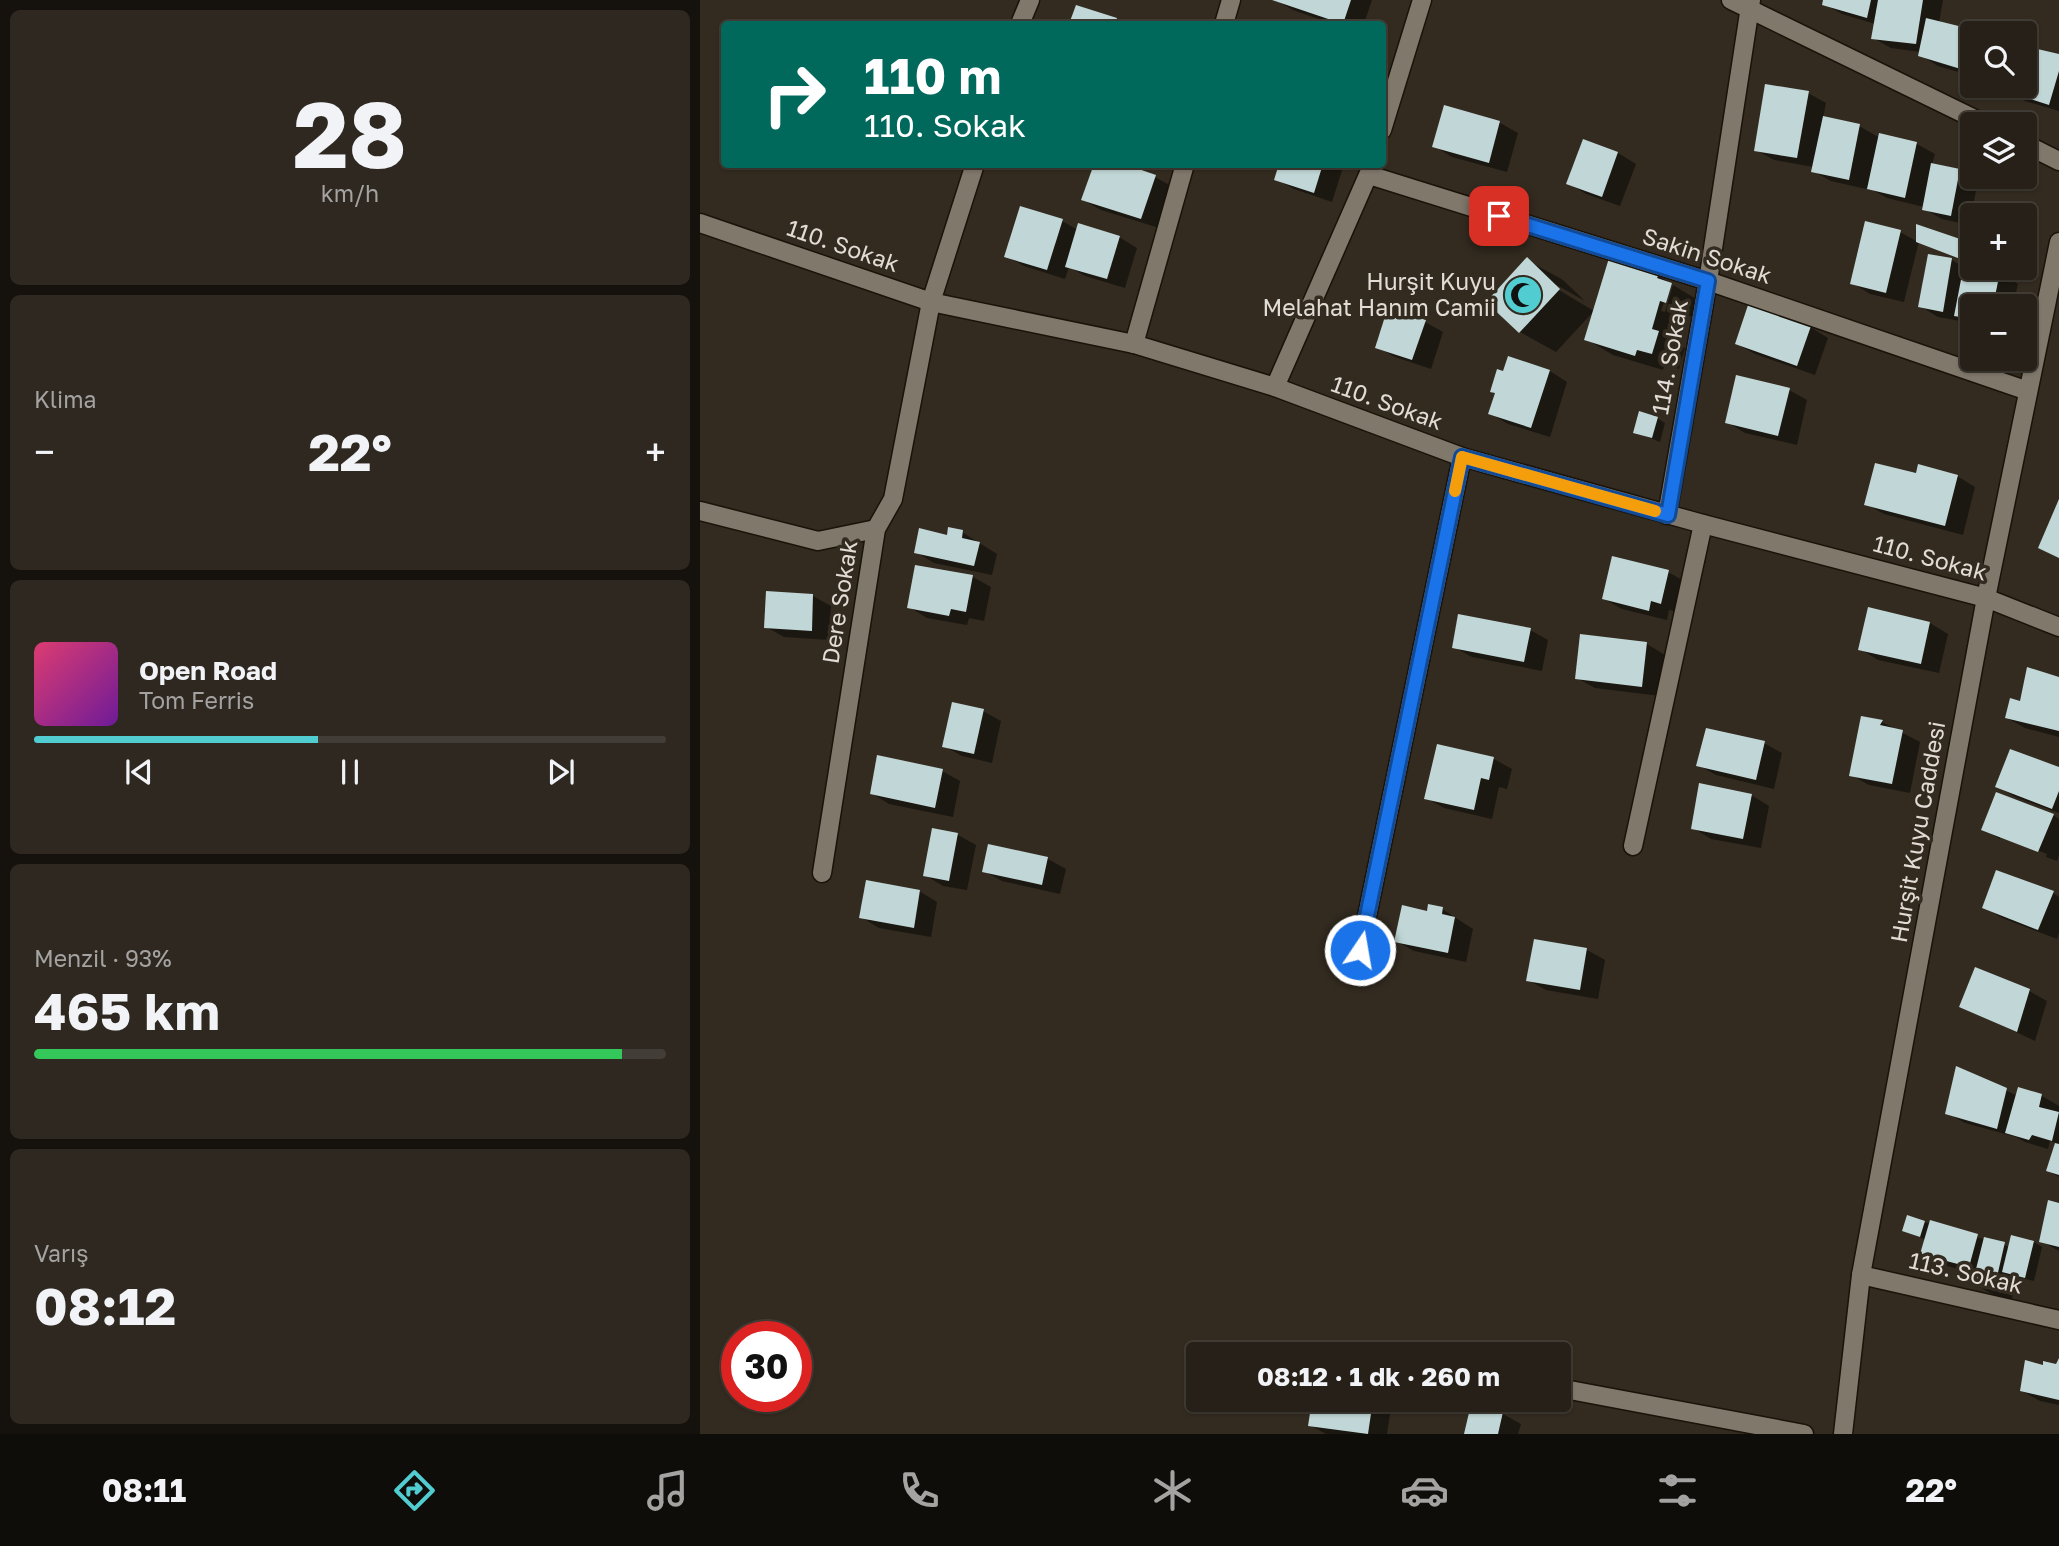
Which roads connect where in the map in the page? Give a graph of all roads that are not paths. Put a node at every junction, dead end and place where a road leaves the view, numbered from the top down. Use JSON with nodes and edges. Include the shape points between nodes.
{"nodes":[{"id":1,"x":1030,"y":0,"type":"edge"},
{"id":2,"x":1231,"y":0,"type":"edge"},
{"id":3,"x":1422,"y":0,"type":"edge"},
{"id":4,"x":1731,"y":0,"type":"edge"},
{"id":5,"x":1751,"y":4,"type":"edge"},
{"id":6,"x":1021,"y":21,"type":"edge"},
{"id":7,"x":1225,"y":21,"type":"edge"},
{"id":8,"x":1962,"y":112,"type":"edge"},
{"id":9,"x":1386,"y":117,"type":"edge"},
{"id":10,"x":2037,"y":150,"type":"edge"},
{"id":11,"x":2059,"y":161,"type":"edge"},
{"id":12,"x":974,"y":168,"type":"edge"},
{"id":13,"x":1184,"y":168,"type":"edge"},
{"id":14,"x":1370,"y":170,"type":"edge"},
{"id":15,"x":700,"y":223,"type":"edge"},
{"id":16,"x":2059,"y":242,"type":"edge"},
{"id":17,"x":1708,"y":281,"type":"junction"},
{"id":18,"x":931,"y":302,"type":"junction"},
{"id":19,"x":1134,"y":344,"type":"junction"},
{"id":20,"x":1275,"y":387,"type":"junction"},
{"id":21,"x":2028,"y":391,"type":"junction"},
{"id":22,"x":1462,"y":457,"type":"junction"},
{"id":23,"x":700,"y":511,"type":"edge"},
{"id":24,"x":1668,"y":515,"type":"junction"},
{"id":25,"x":1703,"y":524,"type":"junction"},
{"id":26,"x":876,"y":529,"type":"junction"},
{"id":27,"x":1986,"y":598,"type":"junction"},
{"id":28,"x":2059,"y":627,"type":"edge"},
{"id":29,"x":1633,"y":846,"type":"dead end"},
{"id":30,"x":822,"y":873,"type":"dead end"},
{"id":31,"x":1373,"y":973,"type":"dead end"},
{"id":32,"x":1861,"y":1275,"type":"junction"},
{"id":33,"x":2059,"y":1320,"type":"edge"},
{"id":34,"x":1571,"y":1390,"type":"edge"},
{"id":35,"x":1804,"y":1434,"type":"edge"},
{"id":36,"x":1843,"y":1434,"type":"edge"}],
"edges":[{"from":1,"to":6,"type":"street"},
{"from":2,"to":7,"type":"street"},
{"from":3,"to":9,"type":"street"},
{"from":4,"to":5,"type":"street"},
{"from":5,"to":8,"type":"street"},
{"from":5,"to":17,"type":"street","name":"114. Sokak"},
{"from":10,"to":11,"type":"street"},
{"from":12,"to":18,"type":"street","name":"Dere Sokak"},
{"from":13,"to":19,"type":"street"},
{"from":14,"to":17,"type":"street","name":"Sakin Sokak"},
{"from":14,"to":20,"type":"street"},
{"from":15,"to":18,"type":"street","name":"110. Sokak"},
{"from":16,"to":21,"type":"street","name":"Hurşit Kuyu Caddesi"},
{"from":17,"to":21,"type":"street","name":"Sakin Sokak"},
{"from":17,"to":24,"type":"street","name":"114. Sokak"},
{"from":18,"to":19,"type":"street","name":"110. Sokak"},
{"from":18,"to":26,"type":"street","name":"Dere Sokak","via":[[893,499]]},
{"from":19,"to":20,"type":"street","name":"110. Sokak"},
{"from":20,"to":22,"type":"street","name":"110. Sokak"},
{"from":21,"to":27,"type":"street","name":"Hurşit Kuyu Caddesi"},
{"from":22,"to":24,"type":"street","name":"110. Sokak"},
{"from":22,"to":31,"type":"street","via":[[1360,950]]},
{"from":23,"to":26,"type":"street","via":[[818,541]]},
{"from":24,"to":25,"type":"street","name":"110. Sokak"},
{"from":25,"to":27,"type":"street","name":"110. Sokak"},
{"from":25,"to":29,"type":"street"},
{"from":26,"to":30,"type":"street","name":"Dere Sokak"},
{"from":27,"to":28,"type":"street","name":"110. Sokak"},
{"from":27,"to":32,"type":"street","name":"Hurşit Kuyu Caddesi"},
{"from":32,"to":33,"type":"street","name":"113. Sokak"},
{"from":32,"to":36,"type":"street","name":"Hurşit Kuyu Caddesi"},
{"from":34,"to":35,"type":"street"}]}
